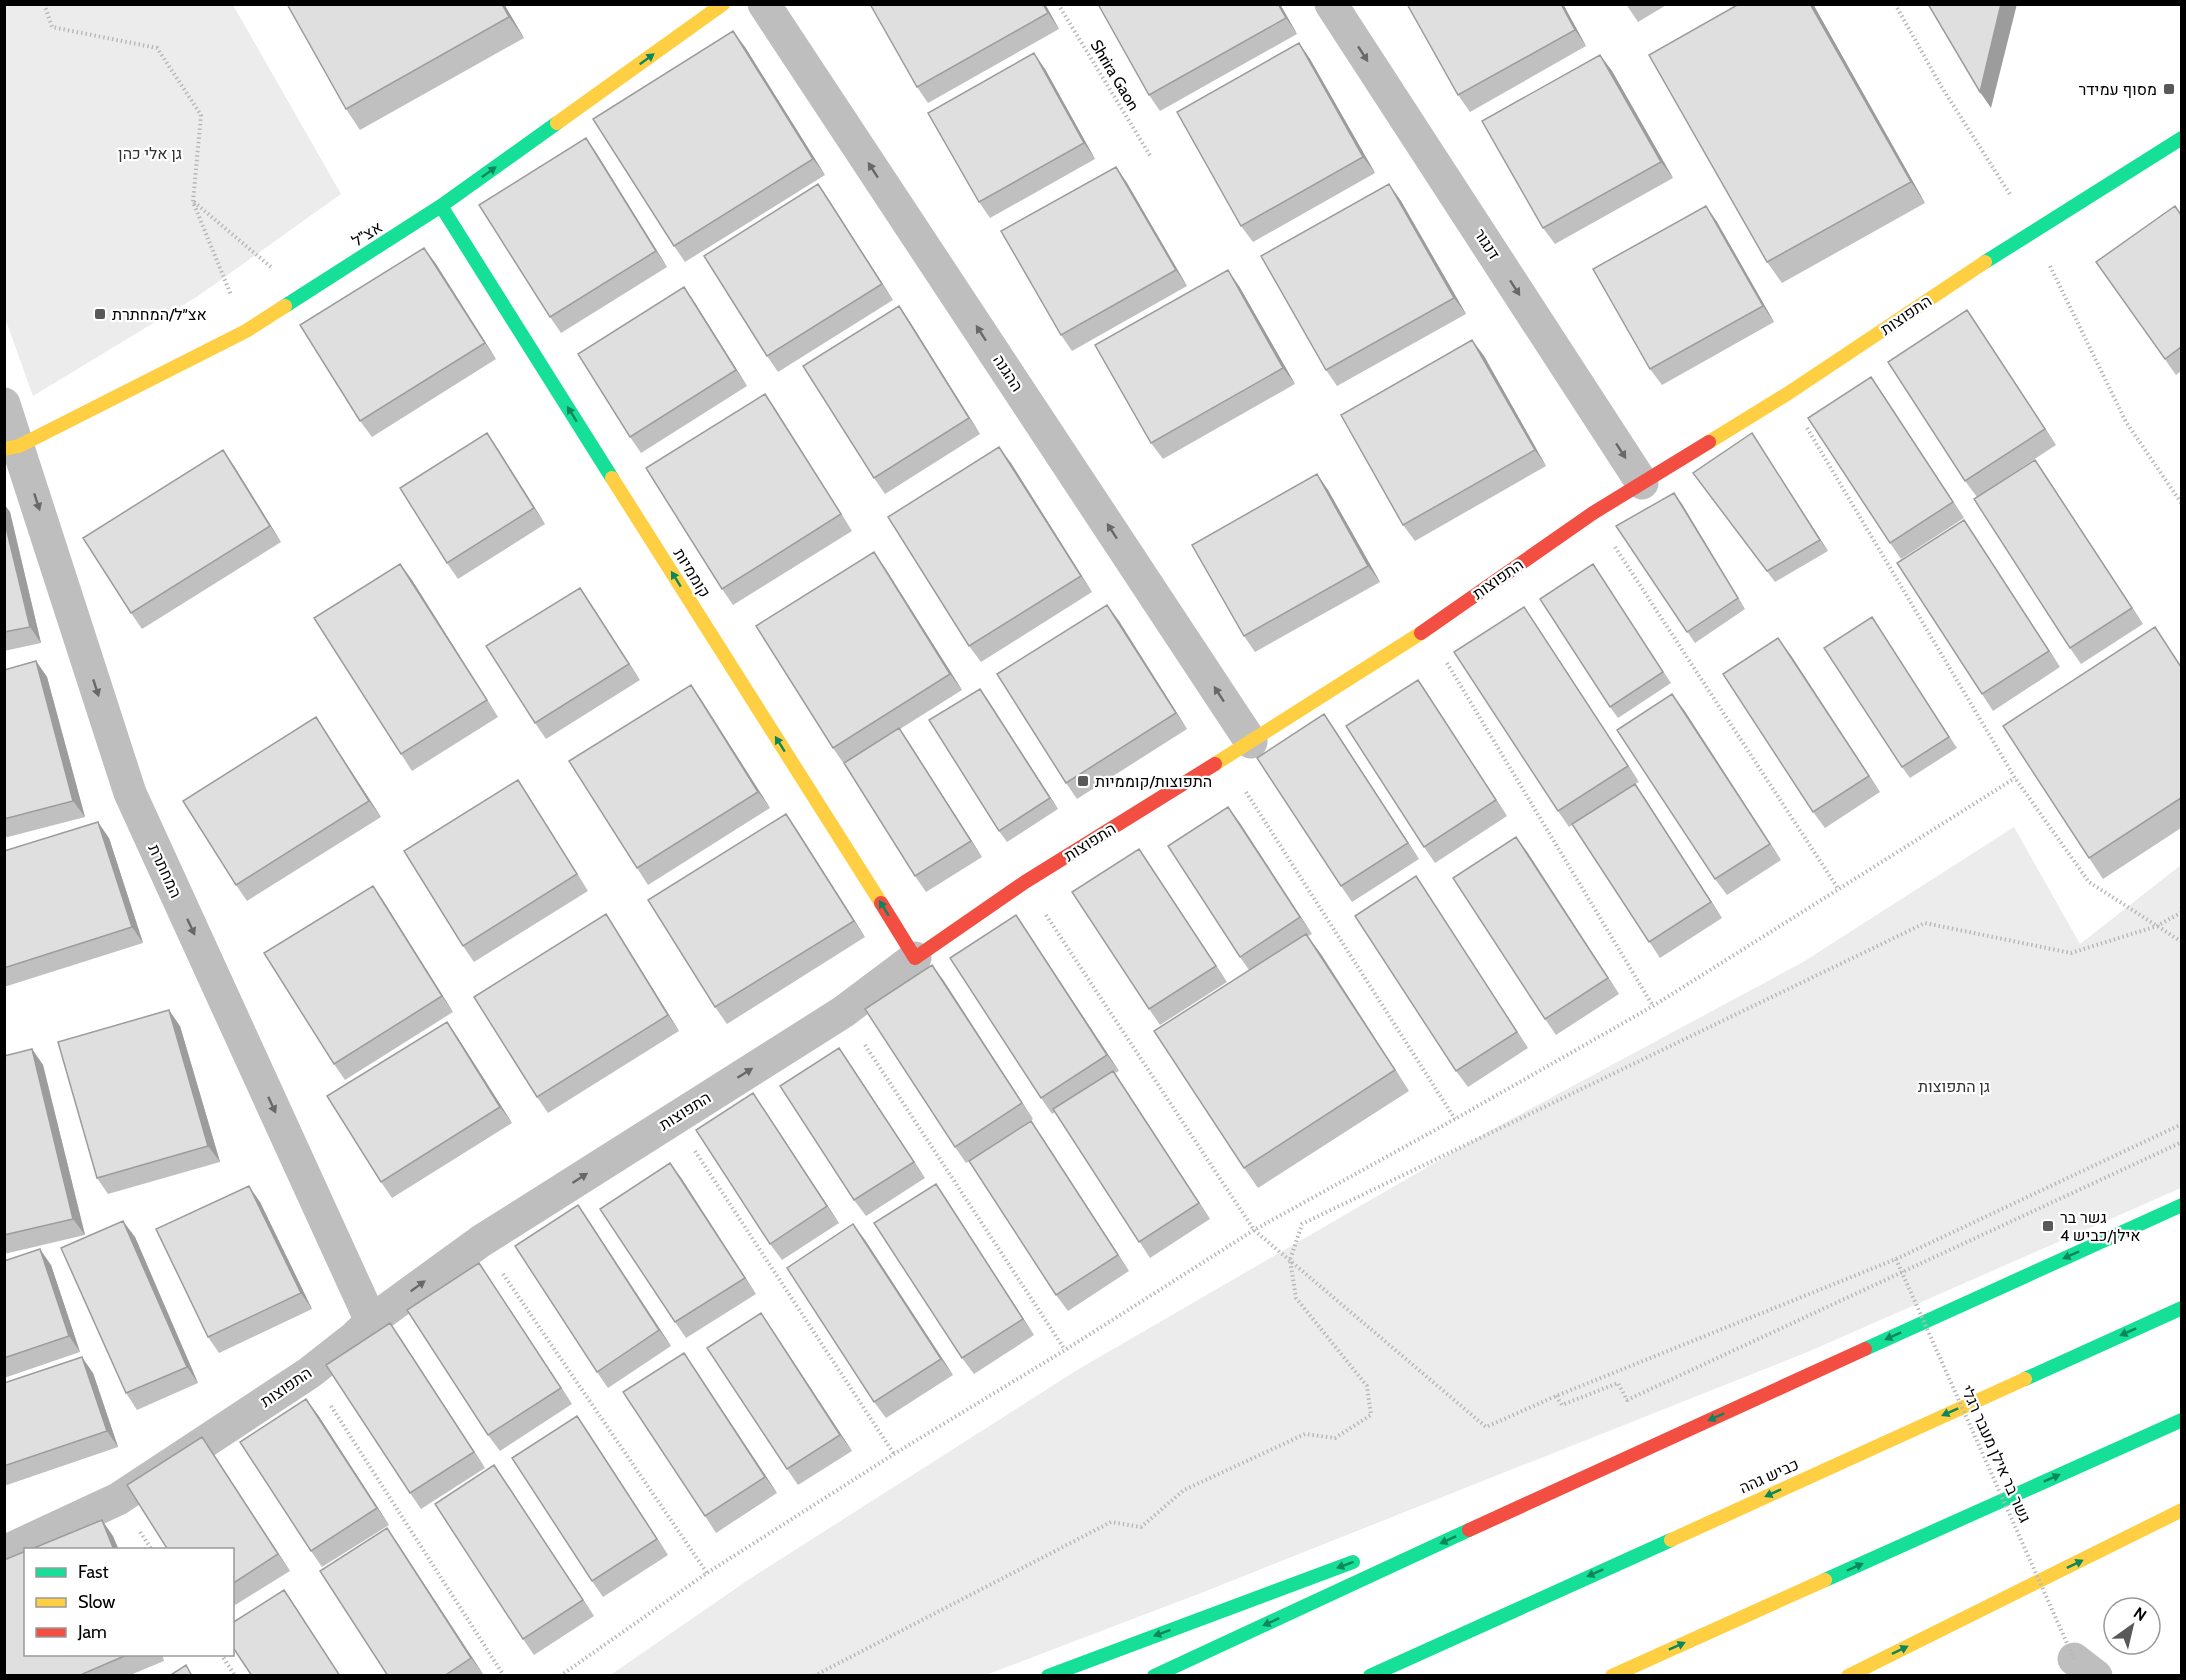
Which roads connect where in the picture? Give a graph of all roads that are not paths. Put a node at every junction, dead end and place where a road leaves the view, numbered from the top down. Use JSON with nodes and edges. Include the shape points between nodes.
{"nodes":[{"id":1,"x":723,"y":4,"type":"edge"},
{"id":2,"x":764,"y":4,"type":"edge"},
{"id":3,"x":1331,"y":4,"type":"edge"},
{"id":4,"x":2181,"y":138,"type":"edge"},
{"id":5,"x":441,"y":206,"type":"junction"},
{"id":6,"x":4,"y":404,"type":"edge"},
{"id":7,"x":12,"y":448,"type":"edge"},
{"id":8,"x":1642,"y":483,"type":"junction"},
{"id":9,"x":1238,"y":751,"type":"junction"},
{"id":10,"x":915,"y":958,"type":"junction"},
{"id":11,"x":2181,"y":1205,"type":"edge"},
{"id":12,"x":2181,"y":1308,"type":"edge"},
{"id":13,"x":371,"y":1321,"type":"junction"},
{"id":14,"x":2181,"y":1420,"type":"edge"},
{"id":15,"x":1596,"y":1471,"type":"junction"},
{"id":16,"x":2181,"y":1510,"type":"edge"},
{"id":17,"x":1429,"y":1534,"type":"dead end"},
{"id":18,"x":4,"y":1552,"type":"edge"},
{"id":19,"x":1361,"y":1559,"type":"dead end"},
{"id":20,"x":1616,"y":1674,"type":"edge"},
{"id":21,"x":1048,"y":1676,"type":"edge"},
{"id":22,"x":1154,"y":1676,"type":"edge"},
{"id":23,"x":1371,"y":1676,"type":"edge"},
{"id":24,"x":1848,"y":1676,"type":"edge"}],
"edges":[{"from":5,"to":1,"type":"main road","name":"אצ\"ל","one_way":true},
{"from":9,"to":2,"type":"street","name":"ההגנה","one_way":true},
{"from":3,"to":8,"type":"street","name":"דנגור","one_way":true},
{"from":4,"to":8,"type":"main road","name":"התפוצות","via":[[2033,230],[1787,394]]},
{"from":5,"to":7,"type":"main road","name":"אצ\"ל","via":[[246,331]]},
{"from":10,"to":5,"type":"main road","name":"קוממיות","one_way":true},
{"from":6,"to":7,"type":"street","name":"המחתרת"},
{"from":7,"to":13,"type":"street","name":"המחתרת","one_way":true,"via":[[130,793]]},
{"from":8,"to":9,"type":"main road","name":"התפוצות"},
{"from":9,"to":10,"type":"main road","name":"התפוצות","via":[[1024,882]]},
{"from":13,"to":10,"type":"street","name":"התפוצות","one_way":true,"via":[[481,1241],[843,1012]]},
{"from":11,"to":15,"type":"main road","one_way":true},
{"from":12,"to":23,"type":"main road","name":"כביש גהה","one_way":true},
{"from":13,"to":18,"type":"street","name":"התפוצות","via":[[309,1373],[118,1499]]},
{"from":20,"to":14,"type":"main road","one_way":true},
{"from":15,"to":17,"type":"main road"},
{"from":15,"to":22,"type":"main road","one_way":true},
{"from":24,"to":16,"type":"main road","one_way":true},
{"from":19,"to":21,"type":"main road","one_way":true}]}
